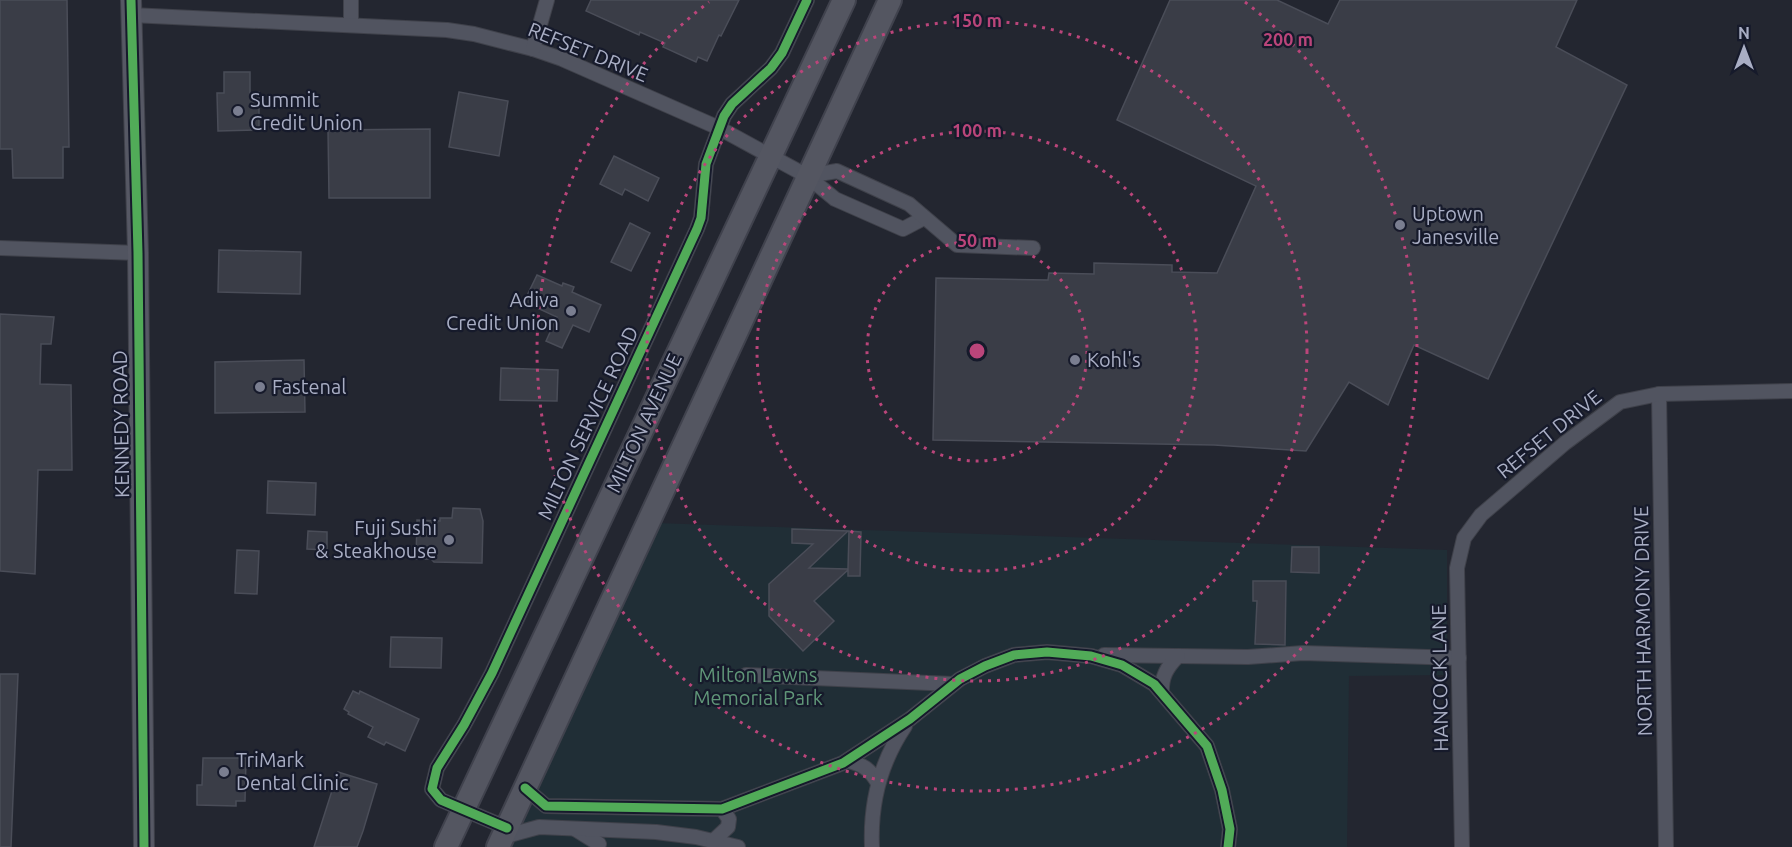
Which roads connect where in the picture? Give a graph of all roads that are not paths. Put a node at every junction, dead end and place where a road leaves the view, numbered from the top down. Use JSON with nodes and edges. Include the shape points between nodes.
{"nodes":[{"id":1,"x":351,"y":0,"type":"edge"},
{"id":2,"x":547,"y":0,"type":"edge"},
{"id":3,"x":807,"y":0,"type":"edge"},
{"id":4,"x":844,"y":0,"type":"edge"},
{"id":5,"x":890,"y":0,"type":"edge"},
{"id":6,"x":131,"y":7,"type":"edge"},
{"id":7,"x":351,"y":24,"type":"junction"},
{"id":8,"x":533,"y":49,"type":"junction"},
{"id":9,"x":719,"y":128,"type":"junction"},
{"id":10,"x":770,"y":156,"type":"junction"},
{"id":11,"x":807,"y":176,"type":"junction"},
{"id":12,"x":924,"y":218,"type":"junction"},
{"id":13,"x":0,"y":248,"type":"edge"},
{"id":14,"x":1033,"y":248,"type":"dead end"},
{"id":15,"x":138,"y":253,"type":"junction"},
{"id":16,"x":1792,"y":391,"type":"edge"},
{"id":17,"x":1659,"y":394,"type":"junction"},
{"id":18,"x":1481,"y":515,"type":"joint"},
{"id":19,"x":1072,"y":654,"type":"junction"},
{"id":20,"x":1178,"y":656,"type":"junction"},
{"id":21,"x":1459,"y":658,"type":"junction"},
{"id":22,"x":746,"y":675,"type":"dead end"},
{"id":23,"x":953,"y":684,"type":"junction"},
{"id":24,"x":1162,"y":693,"type":"junction"},
{"id":25,"x":910,"y":719,"type":"junction"},
{"id":26,"x":847,"y":760,"type":"junction"},
{"id":27,"x":878,"y":783,"type":"junction"},
{"id":28,"x":525,"y":788,"type":"junction"},
{"id":29,"x":722,"y":809,"type":"junction"},
{"id":30,"x":462,"y":810,"type":"junction"},
{"id":31,"x":574,"y":828,"type":"junction"},
{"id":32,"x":609,"y":830,"type":"junction"},
{"id":33,"x":502,"y":837,"type":"edge"},
{"id":34,"x":713,"y":841,"type":"junction"},
{"id":35,"x":599,"y":845,"type":"edge"},
{"id":36,"x":144,"y":847,"type":"edge"},
{"id":37,"x":446,"y":847,"type":"edge"},
{"id":38,"x":738,"y":847,"type":"edge"},
{"id":39,"x":872,"y":847,"type":"edge"},
{"id":40,"x":1228,"y":847,"type":"edge"},
{"id":41,"x":1462,"y":847,"type":"edge"},
{"id":42,"x":1666,"y":847,"type":"edge"}],
"edges":[{"from":1,"to":7,"type":"street"},
{"from":2,"to":8,"type":"street"},
{"from":3,"to":9,"type":"street","name":"MILTON SERVICE ROAD","via":[[782,53],[732,104]]},
{"from":4,"to":10,"type":"main road","name":"MILTON AVENUE"},
{"from":5,"to":11,"type":"main road"},
{"from":6,"to":7,"type":"street","name":"REFSET DRIVE"},
{"from":6,"to":15,"type":"street","name":"KENNEDY ROAD"},
{"from":7,"to":8,"type":"street","name":"REFSET DRIVE","via":[[447,30]]},
{"from":8,"to":9,"type":"street","name":"REFSET DRIVE"},
{"from":9,"to":10,"type":"street","name":"REFSET DRIVE"},
{"from":9,"to":30,"type":"street","name":"MILTON SERVICE ROAD","via":[[706,164],[697,229],[492,673],[437,768],[432,784],[436,795]]},
{"from":10,"to":11,"type":"street","name":"REFSET DRIVE"},
{"from":10,"to":30,"type":"main road","name":"MILTON AVENUE"},
{"from":11,"to":12,"type":"street","via":[[837,171],[909,204]]},
{"from":11,"to":12,"type":"street","name":"REFSET DRIVE","via":[[836,199],[903,229]]},
{"from":11,"to":28,"type":"main road"},
{"from":12,"to":14,"type":"street","via":[[957,245]]},
{"from":13,"to":15,"type":"street"},
{"from":15,"to":36,"type":"street","name":"KENNEDY ROAD"},
{"from":16,"to":17,"type":"street","name":"REFSET DRIVE"},
{"from":17,"to":18,"type":"street","name":"REFSET DRIVE","via":[[1620,402]]},
{"from":17,"to":42,"type":"street","name":"NORTH HARMONY DRIVE"},
{"from":18,"to":21,"type":"street","name":"HANCOCK LANE","via":[[1464,538],[1457,568]]},
{"from":19,"to":20,"type":"street"},
{"from":19,"to":23,"type":"street","via":[[1014,655]]},
{"from":19,"to":24,"type":"street","via":[[1122,665]]},
{"from":20,"to":21,"type":"street","via":[[1313,653]]},
{"from":20,"to":24,"type":"street","via":[[1164,672]]},
{"from":21,"to":41,"type":"street","name":"HANCOCK LANE"},
{"from":22,"to":23,"type":"street"},
{"from":23,"to":25,"type":"street"},
{"from":24,"to":40,"type":"street","via":[[1207,746],[1222,790],[1230,829]]},
{"from":25,"to":26,"type":"street"},
{"from":25,"to":27,"type":"street","via":[[892,745]]},
{"from":26,"to":27,"type":"street","via":[[871,771]]},
{"from":26,"to":29,"type":"street"},
{"from":27,"to":39,"type":"street"},
{"from":28,"to":29,"type":"street","via":[[546,806]]},
{"from":28,"to":33,"type":"main road"},
{"from":29,"to":34,"type":"street","via":[[729,819],[728,827]]},
{"from":30,"to":33,"type":"street","name":"MILTON SERVICE ROAD"},
{"from":30,"to":37,"type":"main road","name":"MILTON AVENUE"},
{"from":31,"to":32,"type":"street"},
{"from":31,"to":33,"type":"street","via":[[539,826]]},
{"from":31,"to":35,"type":"street"},
{"from":32,"to":34,"type":"street"},
{"from":32,"to":35,"type":"street"},
{"from":34,"to":38,"type":"street"}]}
